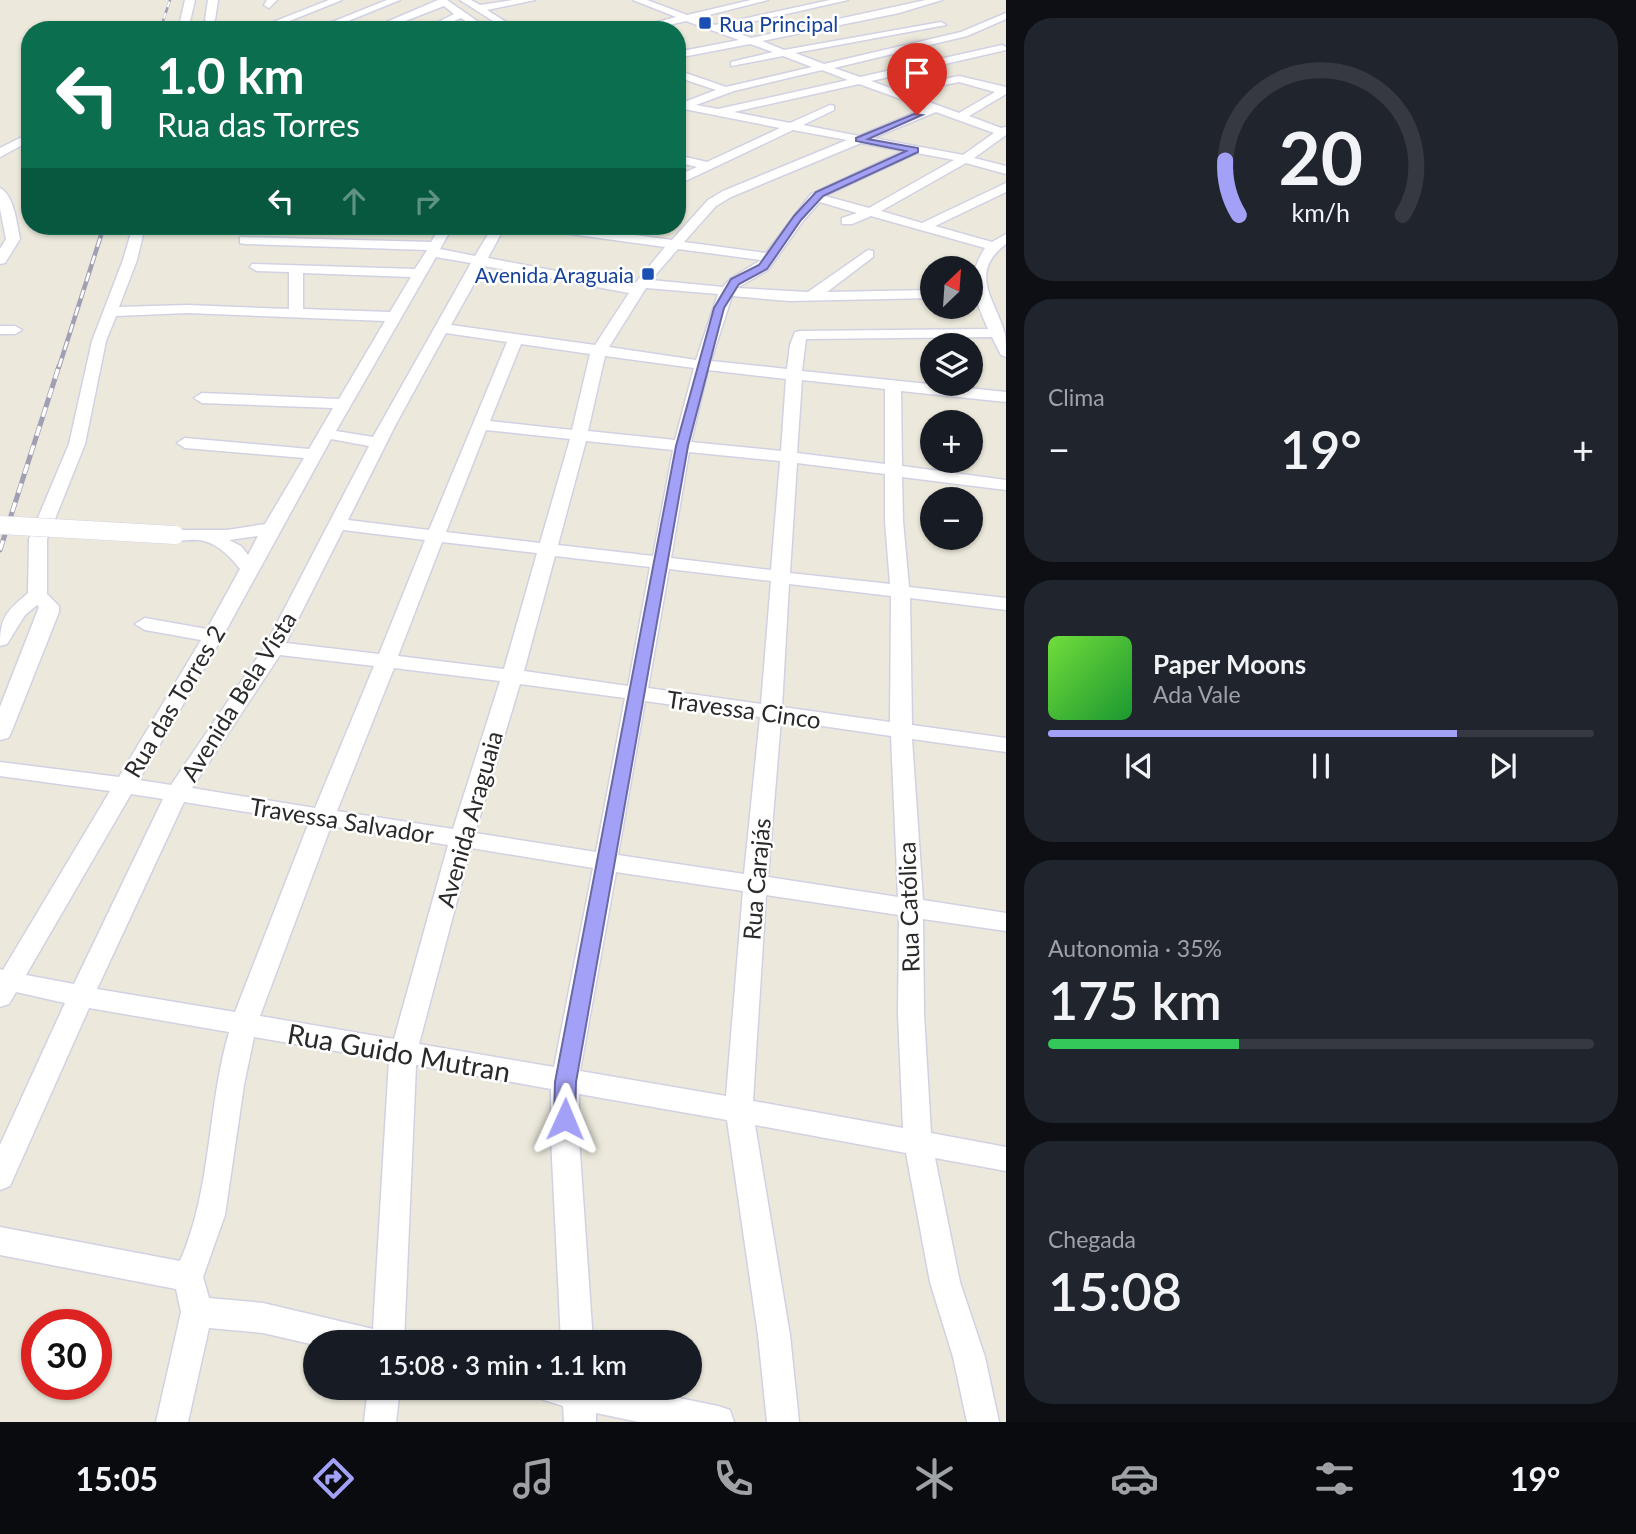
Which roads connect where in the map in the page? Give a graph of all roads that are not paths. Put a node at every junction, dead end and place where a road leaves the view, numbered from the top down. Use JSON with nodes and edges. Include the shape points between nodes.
{"nodes":[{"id":1,"x":190,"y":0,"type":"edge"},
{"id":2,"x":213,"y":0,"type":"edge"},
{"id":3,"x":337,"y":0,"type":"edge"},
{"id":4,"x":395,"y":0,"type":"edge"},
{"id":5,"x":465,"y":0,"type":"edge"},
{"id":6,"x":530,"y":0,"type":"edge"},
{"id":7,"x":673,"y":0,"type":"edge"},
{"id":8,"x":763,"y":0,"type":"edge"},
{"id":9,"x":843,"y":0,"type":"edge"},
{"id":10,"x":870,"y":0,"type":"edge"},
{"id":11,"x":937,"y":0,"type":"edge"},
{"id":12,"x":442,"y":1,"type":"edge"},
{"id":13,"x":642,"y":1,"type":"edge"},
{"id":14,"x":481,"y":8,"type":"junction"},
{"id":15,"x":897,"y":9,"type":"junction"},
{"id":16,"x":461,"y":14,"type":"junction"},
{"id":17,"x":1006,"y":16,"type":"edge"},
{"id":18,"x":690,"y":17,"type":"junction"},
{"id":19,"x":210,"y":20,"type":"dead end"},
{"id":20,"x":185,"y":21,"type":"edge"},
{"id":21,"x":282,"y":21,"type":"edge"},
{"id":22,"x":340,"y":21,"type":"edge"},
{"id":23,"x":394,"y":21,"type":"edge"},
{"id":24,"x":446,"y":21,"type":"edge"},
{"id":25,"x":471,"y":21,"type":"edge"},
{"id":26,"x":500,"y":21,"type":"edge"},
{"id":27,"x":673,"y":21,"type":"edge"},
{"id":28,"x":941,"y":25,"type":"junction"},
{"id":29,"x":716,"y":27,"type":"junction"},
{"id":30,"x":964,"y":33,"type":"junction"},
{"id":31,"x":975,"y":38,"type":"dead end"},
{"id":32,"x":753,"y":40,"type":"junction"},
{"id":33,"x":987,"y":42,"type":"dead end"},
{"id":34,"x":686,"y":47,"type":"edge"},
{"id":35,"x":1003,"y":47,"type":"edge"},
{"id":36,"x":698,"y":51,"type":"junction"},
{"id":37,"x":783,"y":52,"type":"junction"},
{"id":38,"x":686,"y":53,"type":"edge"},
{"id":39,"x":734,"y":64,"type":"junction"},
{"id":40,"x":820,"y":66,"type":"junction"},
{"id":41,"x":686,"y":76,"type":"edge"},
{"id":42,"x":772,"y":78,"type":"junction"},
{"id":43,"x":856,"y":79,"type":"junction"},
{"id":44,"x":725,"y":90,"type":"junction"},
{"id":45,"x":1005,"y":91,"type":"edge"},
{"id":46,"x":891,"y":92,"type":"junction"},
{"id":47,"x":759,"y":101,"type":"junction"},
{"id":48,"x":686,"y":103,"type":"edge"},
{"id":49,"x":686,"y":106,"type":"edge"},
{"id":50,"x":774,"y":107,"type":"dead end"},
{"id":51,"x":830,"y":108,"type":"dead end"},
{"id":52,"x":936,"y":108,"type":"junction"},
{"id":53,"x":716,"y":113,"type":"junction"},
{"id":54,"x":959,"y":117,"type":"junction"},
{"id":55,"x":789,"y":127,"type":"junction"},
{"id":56,"x":1004,"y":131,"type":"edge"},
{"id":57,"x":0,"y":137,"type":"edge"},
{"id":58,"x":21,"y":138,"type":"edge"},
{"id":59,"x":859,"y":139,"type":"junction"},
{"id":60,"x":21,"y":140,"type":"edge"},
{"id":61,"x":988,"y":143,"type":"junction"},
{"id":62,"x":1006,"y":147,"type":"edge"},
{"id":63,"x":915,"y":150,"type":"junction"},
{"id":64,"x":0,"y":153,"type":"edge"},
{"id":65,"x":965,"y":159,"type":"junction"},
{"id":66,"x":686,"y":160,"type":"edge"},
{"id":67,"x":709,"y":166,"type":"junction"},
{"id":68,"x":1006,"y":170,"type":"edge"},
{"id":69,"x":686,"y":177,"type":"edge"},
{"id":70,"x":1006,"y":187,"type":"edge"},
{"id":71,"x":815,"y":197,"type":"junction"},
{"id":72,"x":1,"y":198,"type":"edge"},
{"id":73,"x":871,"y":212,"type":"junction"},
{"id":74,"x":847,"y":221,"type":"dead end"},
{"id":75,"x":923,"y":227,"type":"junction"},
{"id":76,"x":686,"y":231,"type":"edge"},
{"id":77,"x":137,"y":235,"type":"edge"},
{"id":78,"x":442,"y":235,"type":"edge"},
{"id":79,"x":494,"y":235,"type":"edge"},
{"id":80,"x":631,"y":235,"type":"edge"},
{"id":81,"x":682,"y":235,"type":"edge"},
{"id":82,"x":1006,"y":238,"type":"edge"},
{"id":83,"x":245,"y":240,"type":"dead end"},
{"id":84,"x":674,"y":244,"type":"junction"},
{"id":85,"x":991,"y":246,"type":"junction"},
{"id":86,"x":435,"y":249,"type":"junction"},
{"id":87,"x":868,"y":254,"type":"dead end"},
{"id":88,"x":768,"y":257,"type":"junction"},
{"id":89,"x":984,"y":258,"type":"edge"},
{"id":90,"x":0,"y":260,"type":"edge"},
{"id":91,"x":481,"y":260,"type":"junction"},
{"id":92,"x":257,"y":267,"type":"dead end"},
{"id":93,"x":296,"y":268,"type":"junction"},
{"id":94,"x":420,"y":273,"type":"junction"},
{"id":95,"x":640,"y":287,"type":"junction"},
{"id":96,"x":727,"y":291,"type":"junction"},
{"id":97,"x":920,"y":294,"type":"edge"},
{"id":98,"x":811,"y":297,"type":"junction"},
{"id":99,"x":984,"y":306,"type":"edge"},
{"id":100,"x":108,"y":312,"type":"junction"},
{"id":101,"x":296,"y":313,"type":"junction"},
{"id":102,"x":988,"y":313,"type":"junction"},
{"id":103,"x":1006,"y":316,"type":"edge"},
{"id":104,"x":394,"y":317,"type":"junction"},
{"id":105,"x":443,"y":328,"type":"junction"},
{"id":106,"x":998,"y":333,"type":"junction"},
{"id":107,"x":516,"y":339,"type":"junction"},
{"id":108,"x":598,"y":352,"type":"junction"},
{"id":109,"x":1006,"y":352,"type":"edge"},
{"id":110,"x":702,"y":365,"type":"junction"},
{"id":111,"x":796,"y":374,"type":"junction"},
{"id":112,"x":893,"y":384,"type":"junction"},
{"id":113,"x":1006,"y":397,"type":"edge"},
{"id":114,"x":202,"y":398,"type":"dead end"},
{"id":115,"x":345,"y":404,"type":"junction"},
{"id":116,"x":480,"y":425,"type":"junction"},
{"id":117,"x":328,"y":434,"type":"junction"},
{"id":118,"x":579,"y":436,"type":"junction"},
{"id":119,"x":185,"y":443,"type":"dead end"},
{"id":120,"x":380,"y":443,"type":"junction"},
{"id":121,"x":682,"y":446,"type":"junction"},
{"id":122,"x":315,"y":454,"type":"junction"},
{"id":123,"x":790,"y":457,"type":"junction"},
{"id":124,"x":894,"y":469,"type":"junction"},
{"id":125,"x":1006,"y":485,"type":"edge"},
{"id":126,"x":337,"y":524,"type":"junction"},
{"id":127,"x":0,"y":525,"type":"edge"},
{"id":128,"x":271,"y":529,"type":"junction"},
{"id":129,"x":205,"y":535,"type":"junction"},
{"id":130,"x":435,"y":536,"type":"junction"},
{"id":131,"x":546,"y":549,"type":"junction"},
{"id":132,"x":662,"y":562,"type":"junction"},
{"id":133,"x":250,"y":570,"type":"junction"},
{"id":134,"x":781,"y":576,"type":"junction"},
{"id":135,"x":900,"y":590,"type":"junction"},
{"id":136,"x":37,"y":595,"type":"junction"},
{"id":137,"x":1006,"y":604,"type":"edge"},
{"id":138,"x":145,"y":624,"type":"dead end"},
{"id":139,"x":213,"y":636,"type":"junction"},
{"id":140,"x":0,"y":640,"type":"edge"},
{"id":141,"x":274,"y":648,"type":"junction"},
{"id":142,"x":387,"y":661,"type":"junction"},
{"id":143,"x":512,"y":677,"type":"junction"},
{"id":144,"x":638,"y":694,"type":"junction"},
{"id":145,"x":771,"y":712,"type":"junction"},
{"id":146,"x":901,"y":731,"type":"junction"},
{"id":147,"x":0,"y":733,"type":"edge"},
{"id":148,"x":1006,"y":745,"type":"edge"},
{"id":149,"x":0,"y":769,"type":"edge"},
{"id":150,"x":124,"y":785,"type":"junction"},
{"id":151,"x":177,"y":793,"type":"junction"},
{"id":152,"x":323,"y":818,"type":"junction"},
{"id":153,"x":462,"y":838,"type":"junction"},
{"id":154,"x":607,"y":863,"type":"junction"},
{"id":155,"x":756,"y":884,"type":"junction"},
{"id":156,"x":911,"y":907,"type":"junction"},
{"id":157,"x":1006,"y":922,"type":"edge"},
{"id":158,"x":4,"y":986,"type":"edge"},
{"id":159,"x":81,"y":996,"type":"junction"},
{"id":160,"x":244,"y":1023,"type":"junction"},
{"id":161,"x":403,"y":1053,"type":"junction"},
{"id":162,"x":565,"y":1082,"type":"junction"},
{"id":163,"x":739,"y":1110,"type":"junction"},
{"id":164,"x":918,"y":1144,"type":"junction"},
{"id":165,"x":1006,"y":1159,"type":"edge"},
{"id":166,"x":0,"y":1177,"type":"edge"},
{"id":167,"x":0,"y":1241,"type":"edge"},
{"id":168,"x":188,"y":1277,"type":"junction"},
{"id":169,"x":197,"y":1312,"type":"junction"},
{"id":170,"x":315,"y":1330,"type":"edge"},
{"id":171,"x":389,"y":1330,"type":"edge"},
{"id":172,"x":575,"y":1330,"type":"edge"},
{"id":173,"x":383,"y":1400,"type":"edge"},
{"id":174,"x":585,"y":1400,"type":"edge"},
{"id":175,"x":172,"y":1422,"type":"edge"},
{"id":176,"x":380,"y":1422,"type":"edge"},
{"id":177,"x":718,"y":1422,"type":"edge"},
{"id":178,"x":783,"y":1422,"type":"edge"},
{"id":179,"x":984,"y":1422,"type":"edge"}],
"edges":[{"from":1,"to":20,"type":"street"},
{"from":2,"to":19,"type":"street"},
{"from":3,"to":21,"type":"street"},
{"from":4,"to":22,"type":"street"},
{"from":5,"to":14,"type":"street"},
{"from":6,"to":14,"type":"street"},
{"from":7,"to":13,"type":"street"},
{"from":8,"to":18,"type":"street"},
{"from":9,"to":29,"type":"street"},
{"from":10,"to":15,"type":"street"},
{"from":11,"to":15,"type":"street"},
{"from":12,"to":16,"type":"street"},
{"from":12,"to":23,"type":"street"},
{"from":13,"to":18,"type":"street"},
{"from":14,"to":26,"type":"street"},
{"from":15,"to":28,"type":"street"},
{"from":15,"to":32,"type":"street"},
{"from":16,"to":24,"type":"street"},
{"from":16,"to":25,"type":"street"},
{"from":17,"to":30,"type":"street"},
{"from":18,"to":27,"type":"street"},
{"from":18,"to":29,"type":"street"},
{"from":28,"to":30,"type":"street"},
{"from":28,"to":37,"type":"street"},
{"from":29,"to":32,"type":"street"},
{"from":30,"to":31,"type":"street"},
{"from":30,"to":40,"type":"street"},
{"from":32,"to":36,"type":"street"},
{"from":32,"to":37,"type":"street"},
{"from":33,"to":35,"type":"street"},
{"from":34,"to":36,"type":"street"},
{"from":35,"to":43,"type":"street"},
{"from":36,"to":38,"type":"street"},
{"from":36,"to":39,"type":"street"},
{"from":37,"to":39,"type":"street"},
{"from":37,"to":40,"type":"street"},
{"from":39,"to":42,"type":"street"},
{"from":40,"to":42,"type":"street"},
{"from":40,"to":43,"type":"street"},
{"from":41,"to":44,"type":"street"},
{"from":42,"to":44,"type":"street"},
{"from":43,"to":46,"type":"street"},
{"from":43,"to":47,"type":"street"},
{"from":44,"to":47,"type":"street"},
{"from":44,"to":48,"type":"street"},
{"from":45,"to":46,"type":"street","via":[[959,79]]},
{"from":45,"to":54,"type":"street"},
{"from":46,"to":52,"type":"street"},
{"from":47,"to":50,"type":"street"},
{"from":47,"to":53,"type":"street"},
{"from":49,"to":53,"type":"street"},
{"from":51,"to":55,"type":"street"},
{"from":52,"to":54,"type":"street"},
{"from":52,"to":59,"type":"street","name":"Avenida Araguaia"},
{"from":53,"to":55,"type":"street"},
{"from":54,"to":56,"type":"street"},
{"from":55,"to":59,"type":"street"},
{"from":55,"to":67,"type":"street"},
{"from":56,"to":61,"type":"street"},
{"from":57,"to":58,"type":"street"},
{"from":59,"to":63,"type":"street"},
{"from":59,"to":76,"type":"street","name":"Avenida Araguaia","via":[[727,194]]},
{"from":60,"to":64,"type":"street"},
{"from":61,"to":62,"type":"street"},
{"from":61,"to":65,"type":"street"},
{"from":63,"to":65,"type":"street"},
{"from":63,"to":71,"type":"street"},
{"from":65,"to":68,"type":"street"},
{"from":65,"to":73,"type":"street"},
{"from":66,"to":67,"type":"street"},
{"from":67,"to":69,"type":"street"},
{"from":70,"to":75,"type":"street"},
{"from":71,"to":73,"type":"street"},
{"from":71,"to":88,"type":"street"},
{"from":72,"to":90,"type":"street","via":[[13,239]]},
{"from":73,"to":74,"type":"street"},
{"from":73,"to":75,"type":"street"},
{"from":75,"to":85,"type":"street"},
{"from":77,"to":100,"type":"street"},
{"from":78,"to":86,"type":"street","name":"Rua das Torres 2"},
{"from":79,"to":91,"type":"street","name":"Avenida Bela Vista"},
{"from":80,"to":84,"type":"street"},
{"from":81,"to":84,"type":"street","name":"Avenida Araguaia"},
{"from":82,"to":85,"type":"street"},
{"from":83,"to":86,"type":"street"},
{"from":84,"to":88,"type":"street"},
{"from":84,"to":95,"type":"street","name":"Avenida Araguaia"},
{"from":85,"to":89,"type":"street"},
{"from":86,"to":91,"type":"street"},
{"from":86,"to":94,"type":"street","name":"Rua das Torres 2"},
{"from":87,"to":98,"type":"street"},
{"from":88,"to":96,"type":"street","via":[[758,271]]},
{"from":91,"to":95,"type":"street"},
{"from":91,"to":105,"type":"street","name":"Avenida Bela Vista"},
{"from":92,"to":93,"type":"street"},
{"from":93,"to":94,"type":"street"},
{"from":93,"to":101,"type":"street"},
{"from":94,"to":104,"type":"street","name":"Rua das Torres 2"},
{"from":95,"to":96,"type":"street"},
{"from":95,"to":108,"type":"street","name":"Avenida Araguaia"},
{"from":96,"to":98,"type":"street"},
{"from":96,"to":110,"type":"street"},
{"from":97,"to":98,"type":"street"},
{"from":99,"to":102,"type":"street"},
{"from":100,"to":101,"type":"street"},
{"from":100,"to":136,"type":"street","via":[[77,444],[38,539]]},
{"from":101,"to":104,"type":"street"},
{"from":102,"to":103,"type":"street"},
{"from":102,"to":106,"type":"street"},
{"from":104,"to":115,"type":"street","name":"Rua das Torres 2"},
{"from":105,"to":107,"type":"street"},
{"from":105,"to":120,"type":"street","name":"Avenida Bela Vista"},
{"from":106,"to":109,"type":"street"},
{"from":106,"to":111,"type":"street","name":"Rua Carajás","via":[[800,335]]},
{"from":107,"to":108,"type":"street"},
{"from":107,"to":116,"type":"street"},
{"from":108,"to":110,"type":"street"},
{"from":108,"to":118,"type":"street","name":"Avenida Araguaia"},
{"from":110,"to":111,"type":"street"},
{"from":110,"to":121,"type":"street"},
{"from":111,"to":112,"type":"street"},
{"from":111,"to":123,"type":"street","name":"Rua Carajás"},
{"from":112,"to":113,"type":"street"},
{"from":112,"to":124,"type":"street","name":"Rua Católica"},
{"from":114,"to":115,"type":"street"},
{"from":115,"to":117,"type":"street","name":"Rua das Torres 2"},
{"from":116,"to":118,"type":"street"},
{"from":116,"to":130,"type":"street"},
{"from":117,"to":120,"type":"street"},
{"from":117,"to":122,"type":"street","name":"Rua das Torres 2"},
{"from":118,"to":121,"type":"street"},
{"from":118,"to":131,"type":"street","name":"Avenida Araguaia"},
{"from":119,"to":122,"type":"street"},
{"from":120,"to":126,"type":"street","name":"Avenida Bela Vista"},
{"from":121,"to":123,"type":"street"},
{"from":121,"to":132,"type":"street"},
{"from":122,"to":128,"type":"street","name":"Rua das Torres 2"},
{"from":123,"to":124,"type":"street"},
{"from":123,"to":134,"type":"street","name":"Rua Carajás"},
{"from":124,"to":125,"type":"street"},
{"from":124,"to":135,"type":"street","name":"Rua Católica"},
{"from":126,"to":130,"type":"street"},
{"from":126,"to":141,"type":"street","name":"Avenida Bela Vista"},
{"from":127,"to":129,"type":"street","bridge":true},
{"from":128,"to":129,"type":"street"},
{"from":128,"to":133,"type":"street","name":"Rua das Torres 2"},
{"from":129,"to":133,"type":"street","via":[[235,550]]},
{"from":130,"to":131,"type":"street"},
{"from":130,"to":142,"type":"street"},
{"from":131,"to":132,"type":"street"},
{"from":131,"to":143,"type":"street","name":"Avenida Araguaia"},
{"from":132,"to":134,"type":"street"},
{"from":132,"to":144,"type":"street"},
{"from":133,"to":139,"type":"street","name":"Rua das Torres 2"},
{"from":134,"to":135,"type":"street"},
{"from":134,"to":145,"type":"street","name":"Rua Carajás"},
{"from":135,"to":137,"type":"street"},
{"from":135,"to":146,"type":"street","name":"Rua Católica"},
{"from":136,"to":140,"type":"street","via":[[17,612]]},
{"from":136,"to":147,"type":"street","via":[[50,612]]},
{"from":138,"to":139,"type":"street"},
{"from":139,"to":150,"type":"street","name":"Rua das Torres 2"},
{"from":141,"to":142,"type":"street","name":"Travessa Cinco"},
{"from":141,"to":151,"type":"street","name":"Avenida Bela Vista"},
{"from":142,"to":143,"type":"street","name":"Travessa Cinco"},
{"from":142,"to":152,"type":"street"},
{"from":143,"to":144,"type":"street","name":"Travessa Cinco"},
{"from":143,"to":153,"type":"street","name":"Avenida Araguaia"},
{"from":144,"to":145,"type":"street","name":"Travessa Cinco"},
{"from":144,"to":154,"type":"street"},
{"from":145,"to":146,"type":"street","name":"Travessa Cinco"},
{"from":145,"to":155,"type":"street","name":"Rua Carajás"},
{"from":146,"to":148,"type":"street","name":"Travessa Cinco"},
{"from":146,"to":156,"type":"street","name":"Rua Católica"},
{"from":149,"to":150,"type":"street","name":"Travessa Salvador"},
{"from":150,"to":151,"type":"street","name":"Travessa Salvador"},
{"from":150,"to":158,"type":"street","name":"Rua das Torres 2"},
{"from":151,"to":152,"type":"street","name":"Travessa Salvador"},
{"from":151,"to":159,"type":"street","name":"Avenida Bela Vista"},
{"from":152,"to":153,"type":"street","name":"Travessa Salvador"},
{"from":152,"to":160,"type":"street"},
{"from":153,"to":154,"type":"street","name":"Travessa Salvador"},
{"from":153,"to":161,"type":"street","name":"Avenida Araguaia"},
{"from":154,"to":155,"type":"street","name":"Travessa Salvador"},
{"from":154,"to":162,"type":"street"},
{"from":155,"to":156,"type":"street","name":"Travessa Salvador"},
{"from":155,"to":163,"type":"street","name":"Rua Carajás"},
{"from":156,"to":157,"type":"street","name":"Travessa Salvador"},
{"from":156,"to":164,"type":"street","name":"Rua Católica"},
{"from":158,"to":159,"type":"street","name":"Rua Guido Mutran"},
{"from":159,"to":160,"type":"street","name":"Rua Guido Mutran"},
{"from":159,"to":166,"type":"street","name":"Avenida Bela Vista"},
{"from":160,"to":161,"type":"street","name":"Rua Guido Mutran"},
{"from":160,"to":168,"type":"street","via":[[212,1214]]},
{"from":161,"to":162,"type":"street","name":"Rua Guido Mutran"},
{"from":161,"to":171,"type":"street","name":"Avenida Araguaia"},
{"from":162,"to":163,"type":"street","name":"Rua Guido Mutran"},
{"from":162,"to":172,"type":"street"},
{"from":163,"to":164,"type":"street","name":"Rua Guido Mutran"},
{"from":163,"to":178,"type":"street","name":"Rua Carajás"},
{"from":164,"to":165,"type":"street","name":"Rua Guido Mutran"},
{"from":164,"to":179,"type":"street","name":"Rua Católica","via":[[945,1282]]},
{"from":167,"to":168,"type":"street"},
{"from":168,"to":169,"type":"street"},
{"from":169,"to":170,"type":"street","via":[[263,1318]]},
{"from":169,"to":175,"type":"street"},
{"from":173,"to":176,"type":"street"},
{"from":174,"to":177,"type":"street"}]}
